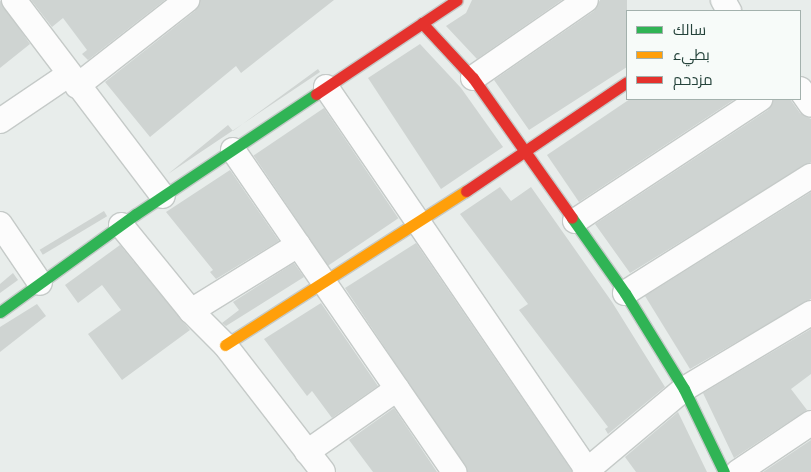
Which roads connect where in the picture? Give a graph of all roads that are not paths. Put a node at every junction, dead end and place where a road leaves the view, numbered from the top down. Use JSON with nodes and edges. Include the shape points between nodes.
{"nodes":[{"id":1,"x":14,"y":0,"type":"edge"},
{"id":2,"x":188,"y":0,"type":"edge"},
{"id":3,"x":457,"y":0,"type":"edge"},
{"id":4,"x":586,"y":0,"type":"edge"},
{"id":5,"x":422,"y":23,"type":"junction"},
{"id":6,"x":473,"y":78,"type":"junction"},
{"id":7,"x":73,"y":80,"type":"junction"},
{"id":8,"x":626,"y":83,"type":"edge"},
{"id":9,"x":326,"y":87,"type":"junction"},
{"id":10,"x":801,"y":90,"type":"edge"},
{"id":11,"x":758,"y":100,"type":"edge"},
{"id":12,"x":811,"y":105,"type":"edge"},
{"id":13,"x":0,"y":121,"type":"edge"},
{"id":14,"x":233,"y":150,"type":"junction"},
{"id":15,"x":525,"y":152,"type":"junction"},
{"id":16,"x":811,"y":176,"type":"edge"},
{"id":17,"x":163,"y":196,"type":"junction"},
{"id":18,"x":575,"y":221,"type":"junction"},
{"id":19,"x":420,"y":222,"type":"junction"},
{"id":20,"x":0,"y":224,"type":"edge"},
{"id":21,"x":121,"y":225,"type":"junction"},
{"id":22,"x":298,"y":245,"type":"junction"},
{"id":23,"x":40,"y":283,"type":"junction"},
{"id":24,"x":326,"y":283,"type":"junction"},
{"id":25,"x":625,"y":293,"type":"junction"},
{"id":26,"x":191,"y":311,"type":"junction"},
{"id":27,"x":0,"y":312,"type":"edge"},
{"id":28,"x":811,"y":313,"type":"edge"},
{"id":29,"x":225,"y":345,"type":"junction"},
{"id":30,"x":397,"y":388,"type":"junction"},
{"id":31,"x":684,"y":389,"type":"junction"},
{"id":32,"x":811,"y":423,"type":"edge"},
{"id":33,"x":307,"y":452,"type":"junction"},
{"id":34,"x":588,"y":471,"type":"edge"},
{"id":35,"x":323,"y":472,"type":"edge"},
{"id":36,"x":454,"y":472,"type":"edge"},
{"id":37,"x":724,"y":472,"type":"edge"},
{"id":38,"x":738,"y":472,"type":"edge"}],
"edges":[{"from":1,"to":7,"type":"street"},
{"from":2,"to":7,"type":"street"},
{"from":3,"to":5,"type":"street"},
{"from":4,"to":6,"type":"street"},
{"from":5,"to":6,"type":"street"},
{"from":5,"to":9,"type":"street"},
{"from":6,"to":15,"type":"street"},
{"from":7,"to":13,"type":"street"},
{"from":7,"to":17,"type":"street"},
{"from":8,"to":15,"type":"street"},
{"from":9,"to":14,"type":"street"},
{"from":9,"to":19,"type":"street"},
{"from":10,"to":12,"type":"street"},
{"from":11,"to":18,"type":"street"},
{"from":14,"to":17,"type":"street"},
{"from":14,"to":22,"type":"street"},
{"from":15,"to":18,"type":"street"},
{"from":15,"to":19,"type":"street"},
{"from":16,"to":25,"type":"street"},
{"from":17,"to":21,"type":"street"},
{"from":18,"to":25,"type":"street"},
{"from":19,"to":24,"type":"street"},
{"from":19,"to":34,"type":"street"},
{"from":20,"to":23,"type":"street"},
{"from":21,"to":23,"type":"street"},
{"from":21,"to":26,"type":"street"},
{"from":22,"to":24,"type":"street"},
{"from":22,"to":26,"type":"street"},
{"from":23,"to":27,"type":"street"},
{"from":24,"to":29,"type":"street"},
{"from":24,"to":30,"type":"street"},
{"from":25,"to":31,"type":"street"},
{"from":26,"to":29,"type":"street"},
{"from":28,"to":31,"type":"street"},
{"from":29,"to":33,"type":"street"},
{"from":30,"to":33,"type":"street"},
{"from":30,"to":36,"type":"street"},
{"from":31,"to":34,"type":"street"},
{"from":31,"to":37,"type":"street"},
{"from":32,"to":38,"type":"street"},
{"from":33,"to":35,"type":"street"}]}
